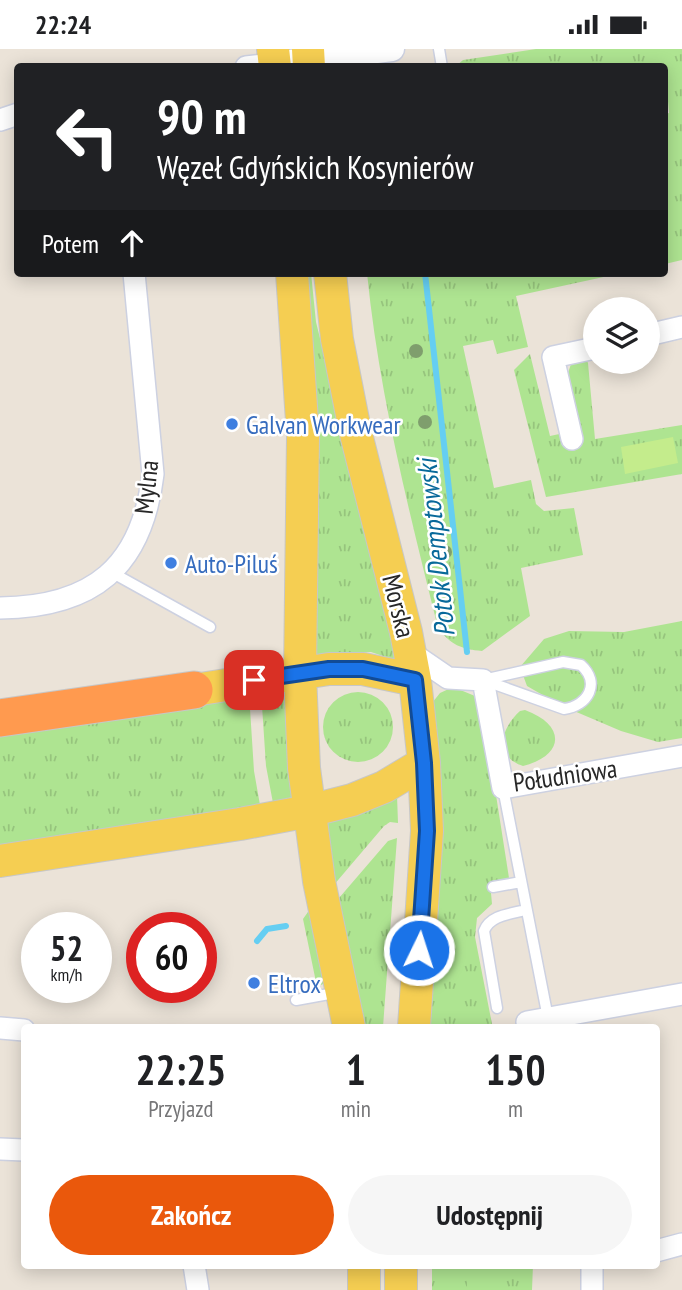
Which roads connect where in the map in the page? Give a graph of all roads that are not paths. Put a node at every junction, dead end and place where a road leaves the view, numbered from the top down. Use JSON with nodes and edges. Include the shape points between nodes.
{"nodes":[{"id":1,"x":392,"y":49,"type":"edge"},
{"id":2,"x":309,"y":59,"type":"edge"},
{"id":3,"x":267,"y":62,"type":"edge"},
{"id":4,"x":134,"y":277,"type":"edge"},
{"id":5,"x":292,"y":277,"type":"edge"},
{"id":6,"x":330,"y":277,"type":"edge"},
{"id":7,"x":682,"y":327,"type":"edge"},
{"id":8,"x":660,"y":332,"type":"edge"},
{"id":9,"x":583,"y":351,"type":"edge"},
{"id":10,"x":572,"y":439,"type":"dead end"},
{"id":11,"x":111,"y":572,"type":"junction"},
{"id":12,"x":0,"y":608,"type":"edge"},
{"id":13,"x":210,"y":627,"type":"dead end"},
{"id":14,"x":300,"y":674,"type":"junction"},
{"id":15,"x":448,"y":678,"type":"junction"},
{"id":16,"x":414,"y":679,"type":"junction"},
{"id":17,"x":483,"y":680,"type":"junction"},
{"id":18,"x":194,"y":689,"type":"joint"},
{"id":19,"x":0,"y":718,"type":"edge"},
{"id":20,"x":682,"y":756,"type":"edge"},
{"id":21,"x":424,"y":763,"type":"junction"},
{"id":22,"x":503,"y":788,"type":"junction"},
{"id":23,"x":309,"y":811,"type":"junction"},
{"id":24,"x":0,"y":861,"type":"edge"},
{"id":25,"x":521,"y":882,"type":"junction"},
{"id":26,"x":493,"y":887,"type":"dead end"},
{"id":27,"x":526,"y":910,"type":"junction"},
{"id":28,"x":342,"y":992,"type":"junction"},
{"id":29,"x":682,"y":994,"type":"edge"},
{"id":30,"x":296,"y":1000,"type":"dead end"},
{"id":31,"x":497,"y":1008,"type":"dead end"},
{"id":32,"x":548,"y":1018,"type":"junction"},
{"id":33,"x":527,"y":1022,"type":"dead end"},
{"id":34,"x":348,"y":1024,"type":"edge"},
{"id":35,"x":414,"y":1024,"type":"edge"},
{"id":36,"x":0,"y":1028,"type":"edge"},
{"id":37,"x":21,"y":1030,"type":"edge"},
{"id":38,"x":0,"y":1149,"type":"edge"},
{"id":39,"x":21,"y":1150,"type":"edge"},
{"id":40,"x":682,"y":1244,"type":"edge"},
{"id":41,"x":660,"y":1250,"type":"edge"},
{"id":42,"x":195,"y":1269,"type":"edge"},
{"id":43,"x":364,"y":1269,"type":"edge"},
{"id":44,"x":401,"y":1269,"type":"edge"},
{"id":45,"x":592,"y":1269,"type":"edge"},
{"id":46,"x":198,"y":1290,"type":"edge"},
{"id":47,"x":364,"y":1290,"type":"edge"},
{"id":48,"x":401,"y":1290,"type":"edge"},
{"id":49,"x":592,"y":1290,"type":"edge"}],
"edges":[{"from":1,"to":2,"type":"street"},
{"from":2,"to":3,"type":"street"},
{"from":4,"to":11,"type":"street","name":"Mylna","via":[[153,474],[144,522],[124,559]]},
{"from":5,"to":14,"type":"main road","via":[[303,436]]},
{"from":6,"to":16,"type":"main road","name":"Morska","via":[[353,417]]},
{"from":7,"to":8,"type":"street"},
{"from":9,"to":10,"type":"street","via":[[553,357]]},
{"from":11,"to":12,"type":"street","name":"Mylna","via":[[65,599]]},
{"from":11,"to":13,"type":"lane"},
{"from":14,"to":16,"type":"main road","via":[[363,669]]},
{"from":14,"to":18,"type":"main road"},
{"from":14,"to":23,"type":"main road"},
{"from":15,"to":16,"type":"street"},
{"from":15,"to":16,"type":"street"},
{"from":15,"to":17,"type":"street"},
{"from":16,"to":21,"type":"main road","name":"Morska"},
{"from":17,"to":17,"type":"lane","via":[[564,709],[583,702],[591,685],[588,671],[574,662]]},
{"from":17,"to":22,"type":"street","name":"Południowa"},
{"from":18,"to":19,"type":"highway"},
{"from":20,"to":22,"type":"street","name":"Południowa"},
{"from":21,"to":23,"type":"main road","via":[[384,787]]},
{"from":21,"to":35,"type":"main road","name":"Morska","via":[[426,847]]},
{"from":22,"to":25,"type":"lane"},
{"from":23,"to":24,"type":"main road"},
{"from":23,"to":28,"type":"main road"},
{"from":25,"to":26,"type":"lane"},
{"from":25,"to":27,"type":"lane"},
{"from":27,"to":31,"type":"lane","via":[[494,918],[484,931]]},
{"from":27,"to":32,"type":"lane"},
{"from":28,"to":30,"type":"lane"},
{"from":28,"to":34,"type":"main road"},
{"from":29,"to":32,"type":"street"},
{"from":32,"to":33,"type":"street"},
{"from":36,"to":37,"type":"street"},
{"from":38,"to":39,"type":"street"},
{"from":40,"to":41,"type":"street"},
{"from":42,"to":46,"type":"street"},
{"from":43,"to":47,"type":"main road"},
{"from":44,"to":48,"type":"main road"},
{"from":45,"to":49,"type":"street"}]}
